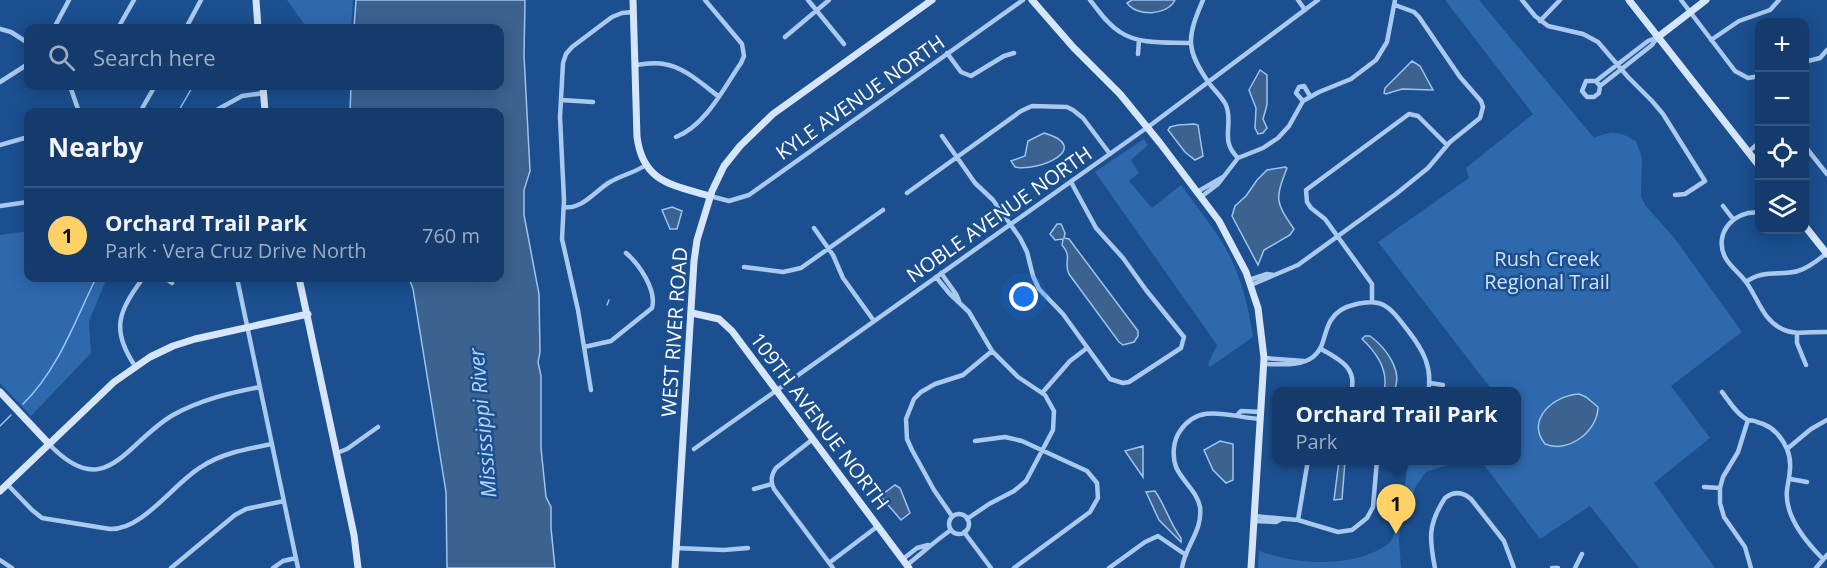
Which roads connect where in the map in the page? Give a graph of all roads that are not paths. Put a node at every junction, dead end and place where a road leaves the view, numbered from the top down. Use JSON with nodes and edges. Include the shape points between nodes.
{"nodes":[{"id":1,"x":69,"y":0,"type":"edge"},
{"id":2,"x":134,"y":0,"type":"edge"},
{"id":3,"x":201,"y":0,"type":"edge"},
{"id":4,"x":256,"y":0,"type":"edge"},
{"id":5,"x":633,"y":0,"type":"edge"},
{"id":6,"x":705,"y":0,"type":"edge"},
{"id":7,"x":808,"y":0,"type":"edge"},
{"id":8,"x":830,"y":0,"type":"edge"},
{"id":9,"x":932,"y":0,"type":"edge"},
{"id":10,"x":1023,"y":0,"type":"edge"},
{"id":11,"x":1032,"y":0,"type":"edge"},
{"id":12,"x":1090,"y":0,"type":"edge"},
{"id":13,"x":1203,"y":0,"type":"edge"},
{"id":14,"x":1298,"y":0,"type":"edge"},
{"id":15,"x":1318,"y":0,"type":"edge"},
{"id":16,"x":1522,"y":0,"type":"edge"},
{"id":17,"x":1560,"y":0,"type":"edge"},
{"id":18,"x":1629,"y":0,"type":"edge"},
{"id":19,"x":1681,"y":0,"type":"edge"},
{"id":20,"x":1706,"y":0,"type":"edge"},
{"id":21,"x":1779,"y":0,"type":"edge"},
{"id":22,"x":1395,"y":3,"type":"edge"},
{"id":23,"x":817,"y":10,"type":"junction"},
{"id":24,"x":1305,"y":10,"type":"junction"},
{"id":25,"x":633,"y":12,"type":"junction"},
{"id":26,"x":1690,"y":12,"type":"junction"},
{"id":27,"x":1540,"y":21,"type":"junction"},
{"id":28,"x":56,"y":24,"type":"edge"},
{"id":29,"x":120,"y":24,"type":"edge"},
{"id":30,"x":188,"y":24,"type":"edge"},
{"id":31,"x":258,"y":24,"type":"edge"},
{"id":32,"x":0,"y":29,"type":"edge"},
{"id":33,"x":785,"y":37,"type":"dead end"},
{"id":34,"x":1658,"y":37,"type":"junction"},
{"id":35,"x":1139,"y":40,"type":"junction"},
{"id":36,"x":1711,"y":40,"type":"junction"},
{"id":37,"x":24,"y":41,"type":"edge"},
{"id":38,"x":1191,"y":43,"type":"junction"},
{"id":39,"x":844,"y":44,"type":"dead end"},
{"id":40,"x":1827,"y":50,"type":"edge"},
{"id":41,"x":947,"y":53,"type":"junction"},
{"id":42,"x":1014,"y":54,"type":"dead end"},
{"id":43,"x":1138,"y":54,"type":"dead end"},
{"id":44,"x":1809,"y":61,"type":"edge"},
{"id":45,"x":635,"y":65,"type":"junction"},
{"id":46,"x":24,"y":67,"type":"edge"},
{"id":47,"x":1619,"y":67,"type":"junction"},
{"id":48,"x":1755,"y":77,"type":"edge"},
{"id":49,"x":1596,"y":81,"type":"junction"},
{"id":50,"x":0,"y":82,"type":"edge"},
{"id":51,"x":1208,"y":82,"type":"junction"},
{"id":52,"x":1600,"y":86,"type":"junction"},
{"id":53,"x":71,"y":90,"type":"edge"},
{"id":54,"x":153,"y":90,"type":"edge"},
{"id":55,"x":260,"y":90,"type":"edge"},
{"id":56,"x":263,"y":90,"type":"edge"},
{"id":57,"x":718,"y":96,"type":"junction"},
{"id":58,"x":1310,"y":96,"type":"junction"},
{"id":59,"x":561,"y":100,"type":"junction"},
{"id":60,"x":593,"y":102,"type":"dead end"},
{"id":61,"x":1303,"y":102,"type":"junction"},
{"id":62,"x":78,"y":108,"type":"edge"},
{"id":63,"x":142,"y":108,"type":"edge"},
{"id":64,"x":220,"y":108,"type":"edge"},
{"id":65,"x":265,"y":108,"type":"edge"},
{"id":66,"x":1147,"y":128,"type":"junction"},
{"id":67,"x":942,"y":136,"type":"dead end"},
{"id":68,"x":676,"y":137,"type":"dead end"},
{"id":69,"x":24,"y":138,"type":"edge"},
{"id":70,"x":0,"y":145,"type":"edge"},
{"id":71,"x":1447,"y":145,"type":"junction"},
{"id":72,"x":1755,"y":146,"type":"edge"},
{"id":73,"x":1809,"y":151,"type":"edge"},
{"id":74,"x":1747,"y":152,"type":"junction"},
{"id":75,"x":1110,"y":154,"type":"junction"},
{"id":76,"x":957,"y":157,"type":"junction"},
{"id":77,"x":1238,"y":158,"type":"junction"},
{"id":78,"x":1755,"y":161,"type":"edge"},
{"id":79,"x":1827,"y":161,"type":"edge"},
{"id":80,"x":646,"y":165,"type":"junction"},
{"id":81,"x":1821,"y":166,"type":"junction"},
{"id":82,"x":1827,"y":174,"type":"edge"},
{"id":83,"x":1071,"y":182,"type":"junction"},
{"id":84,"x":906,"y":193,"type":"dead end"},
{"id":85,"x":1199,"y":194,"type":"junction"},
{"id":86,"x":1675,"y":195,"type":"dead end"},
{"id":87,"x":710,"y":196,"type":"junction"},
{"id":88,"x":24,"y":203,"type":"edge"},
{"id":89,"x":0,"y":206,"type":"edge"},
{"id":90,"x":1723,"y":206,"type":"dead end"},
{"id":91,"x":564,"y":207,"type":"junction"},
{"id":92,"x":883,"y":210,"type":"dead end"},
{"id":93,"x":1755,"y":213,"type":"edge"},
{"id":94,"x":1733,"y":219,"type":"junction"},
{"id":95,"x":1011,"y":224,"type":"junction"},
{"id":96,"x":814,"y":228,"type":"dead end"},
{"id":97,"x":1809,"y":231,"type":"edge"},
{"id":98,"x":1338,"y":236,"type":"junction"},
{"id":99,"x":829,"y":249,"type":"junction"},
{"id":100,"x":626,"y":253,"type":"dead end"},
{"id":101,"x":1827,"y":253,"type":"edge"},
{"id":102,"x":744,"y":267,"type":"dead end"},
{"id":103,"x":941,"y":273,"type":"junction"},
{"id":104,"x":936,"y":277,"type":"junction"},
{"id":105,"x":140,"y":282,"type":"edge"},
{"id":106,"x":238,"y":282,"type":"edge"},
{"id":107,"x":300,"y":282,"type":"edge"},
{"id":108,"x":1746,"y":282,"type":"junction"},
{"id":109,"x":1250,"y":283,"type":"junction"},
{"id":110,"x":959,"y":301,"type":"junction"},
{"id":111,"x":1372,"y":301,"type":"junction"},
{"id":112,"x":692,"y":313,"type":"junction"},
{"id":113,"x":308,"y":314,"type":"junction"},
{"id":114,"x":874,"y":321,"type":"junction"},
{"id":115,"x":247,"y":328,"type":"junction"},
{"id":116,"x":1827,"y":332,"type":"edge"},
{"id":117,"x":1797,"y":333,"type":"junction"},
{"id":118,"x":584,"y":347,"type":"junction"},
{"id":119,"x":1087,"y":348,"type":"junction"},
{"id":120,"x":1321,"y":349,"type":"junction"},
{"id":121,"x":992,"y":351,"type":"junction"},
{"id":122,"x":1264,"y":361,"type":"junction"},
{"id":123,"x":1806,"y":365,"type":"dead end"},
{"id":124,"x":135,"y":366,"type":"junction"},
{"id":125,"x":1430,"y":383,"type":"junction"},
{"id":126,"x":1443,"y":385,"type":"dead end"},
{"id":127,"x":260,"y":387,"type":"junction"},
{"id":128,"x":1351,"y":387,"type":"edge"},
{"id":129,"x":1429,"y":387,"type":"edge"},
{"id":130,"x":591,"y":390,"type":"dead end"},
{"id":131,"x":777,"y":390,"type":"junction"},
{"id":132,"x":0,"y":392,"type":"edge"},
{"id":133,"x":1722,"y":392,"type":"dead end"},
{"id":134,"x":1042,"y":393,"type":"junction"},
{"id":135,"x":1261,"y":415,"type":"junction"},
{"id":136,"x":1748,"y":420,"type":"junction"},
{"id":137,"x":1827,"y":420,"type":"edge"},
{"id":138,"x":378,"y":427,"type":"dead end"},
{"id":139,"x":813,"y":439,"type":"junction"},
{"id":140,"x":975,"y":441,"type":"dead end"},
{"id":141,"x":49,"y":444,"type":"junction"},
{"id":142,"x":272,"y":444,"type":"junction"},
{"id":143,"x":694,"y":449,"type":"dead end"},
{"id":144,"x":1787,"y":449,"type":"junction"},
{"id":145,"x":1043,"y":450,"type":"junction"},
{"id":146,"x":337,"y":453,"type":"junction"},
{"id":147,"x":1307,"y":465,"type":"edge"},
{"id":148,"x":1377,"y":465,"type":"edge"},
{"id":149,"x":1790,"y":479,"type":"junction"},
{"id":150,"x":1807,"y":482,"type":"dead end"},
{"id":151,"x":7,"y":484,"type":"junction"},
{"id":152,"x":772,"y":484,"type":"junction"},
{"id":153,"x":1704,"y":487,"type":"dead end"},
{"id":154,"x":1720,"y":488,"type":"junction"},
{"id":155,"x":754,"y":489,"type":"dead end"},
{"id":156,"x":0,"y":491,"type":"edge"},
{"id":157,"x":284,"y":501,"type":"junction"},
{"id":158,"x":952,"y":516,"type":"junction"},
{"id":159,"x":1254,"y":518,"type":"junction"},
{"id":160,"x":967,"y":519,"type":"junction"},
{"id":161,"x":1298,"y":520,"type":"junction"},
{"id":162,"x":1304,"y":522,"type":"junction"},
{"id":163,"x":878,"y":526,"type":"junction"},
{"id":164,"x":1302,"y":529,"type":"dead end"},
{"id":165,"x":951,"y":530,"type":"junction"},
{"id":166,"x":964,"y":532,"type":"junction"},
{"id":167,"x":676,"y":548,"type":"junction"},
{"id":168,"x":748,"y":548,"type":"dead end"},
{"id":169,"x":1581,"y":554,"type":"dead end"},
{"id":170,"x":1186,"y":555,"type":"junction"},
{"id":171,"x":1825,"y":557,"type":"edge"},
{"id":172,"x":296,"y":558,"type":"junction"},
{"id":173,"x":0,"y":560,"type":"edge"},
{"id":174,"x":906,"y":564,"type":"edge"},
{"id":175,"x":831,"y":566,"type":"edge"},
{"id":176,"x":12,"y":568,"type":"edge"},
{"id":177,"x":171,"y":568,"type":"edge"},
{"id":178,"x":273,"y":568,"type":"edge"},
{"id":179,"x":298,"y":568,"type":"edge"},
{"id":180,"x":358,"y":568,"type":"edge"},
{"id":181,"x":675,"y":568,"type":"edge"},
{"id":182,"x":991,"y":568,"type":"edge"},
{"id":183,"x":1014,"y":568,"type":"edge"},
{"id":184,"x":1109,"y":568,"type":"edge"},
{"id":185,"x":1182,"y":568,"type":"edge"},
{"id":186,"x":1251,"y":568,"type":"edge"},
{"id":187,"x":1434,"y":568,"type":"edge"},
{"id":188,"x":1514,"y":568,"type":"edge"},
{"id":189,"x":1552,"y":568,"type":"edge"},
{"id":190,"x":1558,"y":568,"type":"edge"},
{"id":191,"x":1575,"y":568,"type":"edge"},
{"id":192,"x":1751,"y":568,"type":"edge"},
{"id":193,"x":1816,"y":568,"type":"edge"}],
"edges":[{"from":1,"to":28,"type":"street"},
{"from":2,"to":29,"type":"street"},
{"from":3,"to":30,"type":"street"},
{"from":4,"to":31,"type":"street"},
{"from":5,"to":25,"type":"street"},
{"from":6,"to":57,"type":"street","via":[[744,50],[742,61]]},
{"from":7,"to":23,"type":"street"},
{"from":8,"to":23,"type":"street"},
{"from":9,"to":87,"type":"street","name":"WEST RIVER ROAD","via":[[763,122],[729,159]]},
{"from":10,"to":41,"type":"street","name":"KYLE AVENUE NORTH"},
{"from":11,"to":66,"type":"street"},
{"from":12,"to":35,"type":"street","via":[[1120,33]]},
{"from":13,"to":38,"type":"street"},
{"from":14,"to":24,"type":"street"},
{"from":15,"to":24,"type":"street","name":"NOBLE AVENUE NORTH"},
{"from":16,"to":27,"type":"street"},
{"from":17,"to":27,"type":"street"},
{"from":18,"to":34,"type":"street"},
{"from":19,"to":26,"type":"street"},
{"from":20,"to":26,"type":"street"},
{"from":21,"to":36,"type":"street","via":[[1767,12],[1739,21]]},
{"from":22,"to":58,"type":"street","via":[[1387,42],[1376,60],[1351,80]]},
{"from":22,"to":71,"type":"street","via":[[1419,17],[1481,101],[1482,113],[1477,121]]},
{"from":23,"to":33,"type":"street"},
{"from":23,"to":39,"type":"street"},
{"from":24,"to":51,"type":"street","name":"NOBLE AVENUE NORTH"},
{"from":25,"to":45,"type":"street"},
{"from":25,"to":59,"type":"street","via":[[615,15],[569,49],[564,61]]},
{"from":26,"to":34,"type":"street"},
{"from":26,"to":36,"type":"street"},
{"from":27,"to":47,"type":"street","via":[[1556,29],[1596,37]]},
{"from":32,"to":37,"type":"street"},
{"from":34,"to":47,"type":"street"},
{"from":34,"to":74,"type":"street"},
{"from":35,"to":38,"type":"street"},
{"from":35,"to":43,"type":"street"},
{"from":36,"to":48,"type":"street","via":[[1740,75]]},
{"from":38,"to":51,"type":"street","via":[[1194,60]]},
{"from":40,"to":44,"type":"street"},
{"from":41,"to":42,"type":"street","via":[[961,72],[971,76]]},
{"from":41,"to":87,"type":"street","name":"KYLE AVENUE NORTH","via":[[749,195],[729,201]]},
{"from":45,"to":57,"type":"street","via":[[672,66]]},
{"from":45,"to":80,"type":"street","via":[[637,138]]},
{"from":46,"to":50,"type":"street"},
{"from":47,"to":49,"type":"street"},
{"from":47,"to":52,"type":"street"},
{"from":47,"to":86,"type":"street","via":[[1663,114],[1705,181],[1685,195]]},
{"from":49,"to":52,"type":"street"},
{"from":49,"to":52,"type":"street","via":[[1586,81],[1582,87],[1584,94],[1590,98],[1597,96]]},
{"from":51,"to":66,"type":"street","name":"NOBLE AVENUE NORTH"},
{"from":51,"to":77,"type":"street","via":[[1226,106],[1228,143]]},
{"from":53,"to":62,"type":"street"},
{"from":54,"to":63,"type":"street"},
{"from":55,"to":64,"type":"street"},
{"from":56,"to":65,"type":"street"},
{"from":57,"to":68,"type":"street","via":[[687,132]]},
{"from":58,"to":61,"type":"street"},
{"from":58,"to":61,"type":"street","via":[[1304,86],[1299,87],[1296,93]]},
{"from":59,"to":60,"type":"street"},
{"from":59,"to":91,"type":"street"},
{"from":61,"to":77,"type":"street","via":[[1278,138]]},
{"from":66,"to":75,"type":"street","name":"NOBLE AVENUE NORTH"},
{"from":66,"to":85,"type":"street"},
{"from":67,"to":76,"type":"street"},
{"from":69,"to":70,"type":"street"},
{"from":71,"to":98,"type":"street","via":[[1412,183]]},
{"from":71,"to":98,"type":"street","via":[[1419,117],[1410,114],[1309,187],[1307,202]]},
{"from":72,"to":74,"type":"street"},
{"from":73,"to":81,"type":"street"},
{"from":74,"to":78,"type":"street"},
{"from":75,"to":76,"type":"street","via":[[1079,113],[1067,107],[1032,106]]},
{"from":75,"to":83,"type":"street","name":"NOBLE AVENUE NORTH"},
{"from":76,"to":84,"type":"street"},
{"from":76,"to":95,"type":"street"},
{"from":77,"to":85,"type":"street","via":[[1218,184]]},
{"from":79,"to":81,"type":"street"},
{"from":80,"to":87,"type":"street","via":[[663,182]]},
{"from":80,"to":91,"type":"street","via":[[609,182],[575,206]]},
{"from":81,"to":82,"type":"street"},
{"from":83,"to":95,"type":"street","name":"NOBLE AVENUE NORTH"},
{"from":83,"to":119,"type":"street","via":[[1096,228],[1124,258],[1184,338],[1175,352],[1123,384],[1110,379]]},
{"from":85,"to":109,"type":"street","via":[[1230,238]]},
{"from":87,"to":112,"type":"street","name":"WEST RIVER ROAD","via":[[696,251]]},
{"from":88,"to":89,"type":"street"},
{"from":90,"to":94,"type":"street"},
{"from":91,"to":118,"type":"street","via":[[562,239]]},
{"from":92,"to":99,"type":"street"},
{"from":93,"to":94,"type":"street"},
{"from":94,"to":108,"type":"street","via":[[1720,248]]},
{"from":95,"to":103,"type":"street","name":"NOBLE AVENUE NORTH"},
{"from":95,"to":119,"type":"street","via":[[1024,245],[1039,289]]},
{"from":96,"to":99,"type":"street"},
{"from":97,"to":101,"type":"street"},
{"from":98,"to":109,"type":"street","via":[[1298,265]]},
{"from":98,"to":111,"type":"street","via":[[1372,284]]},
{"from":99,"to":102,"type":"street","via":[[790,271]]},
{"from":99,"to":114,"type":"street","via":[[843,278]]},
{"from":100,"to":118,"type":"street","via":[[646,280],[652,308],[611,341]]},
{"from":101,"to":108,"type":"street","via":[[1798,271],[1766,273]]},
{"from":103,"to":104,"type":"street","name":"NOBLE AVENUE NORTH"},
{"from":103,"to":110,"type":"street"},
{"from":104,"to":110,"type":"street"},
{"from":104,"to":114,"type":"street","name":"NOBLE AVENUE NORTH"},
{"from":105,"to":124,"type":"street","via":[[126,302],[120,322],[122,343]]},
{"from":106,"to":115,"type":"street"},
{"from":107,"to":113,"type":"street"},
{"from":108,"to":117,"type":"street","via":[[1773,324]]},
{"from":109,"to":122,"type":"street","via":[[1260,319]]},
{"from":110,"to":121,"type":"street"},
{"from":111,"to":120,"type":"street","via":[[1345,308],[1335,315],[1326,327]]},
{"from":111,"to":125,"type":"street","via":[[1389,308],[1419,344],[1427,361]]},
{"from":112,"to":131,"type":"street","name":"109TH AVENUE NORTH","via":[[712,316],[726,324]]},
{"from":112,"to":167,"type":"street","name":"WEST RIVER ROAD"},
{"from":113,"to":115,"type":"street"},
{"from":113,"to":146,"type":"street"},
{"from":114,"to":131,"type":"street","name":"NOBLE AVENUE NORTH"},
{"from":115,"to":124,"type":"street","via":[[180,344]]},
{"from":115,"to":127,"type":"street"},
{"from":116,"to":117,"type":"street"},
{"from":117,"to":123,"type":"street"},
{"from":118,"to":130,"type":"street"},
{"from":119,"to":134,"type":"street"},
{"from":120,"to":122,"type":"street","via":[[1297,364]]},
{"from":120,"to":128,"type":"street","via":[[1347,366],[1352,374]]},
{"from":121,"to":134,"type":"street","via":[[1018,377]]},
{"from":121,"to":158,"type":"street","via":[[963,375],[921,392],[906,418],[912,450]]},
{"from":122,"to":135,"type":"street"},
{"from":124,"to":141,"type":"street"},
{"from":125,"to":126,"type":"street"},
{"from":125,"to":129,"type":"street"},
{"from":127,"to":141,"type":"street","via":[[214,397],[175,414],[103,468],[74,466]]},
{"from":127,"to":142,"type":"street"},
{"from":131,"to":139,"type":"street","name":"109TH AVENUE NORTH"},
{"from":131,"to":143,"type":"street","name":"NOBLE AVENUE NORTH"},
{"from":132,"to":141,"type":"street"},
{"from":133,"to":136,"type":"street"},
{"from":134,"to":145,"type":"street","via":[[1051,404],[1054,418]]},
{"from":135,"to":159,"type":"street"},
{"from":135,"to":170,"type":"street","via":[[1203,414],[1189,421],[1177,436],[1176,466],[1200,508],[1198,527]]},
{"from":136,"to":144,"type":"street","via":[[1775,431]]},
{"from":136,"to":154,"type":"street"},
{"from":137,"to":144,"type":"street"},
{"from":138,"to":146,"type":"street"},
{"from":139,"to":152,"type":"street","via":[[776,468]]},
{"from":139,"to":163,"type":"street","name":"109TH AVENUE NORTH"},
{"from":140,"to":145,"type":"street","via":[[1014,438]]},
{"from":141,"to":151,"type":"street"},
{"from":142,"to":151,"type":"street","via":[[207,463],[140,518],[121,528],[46,519]]},
{"from":142,"to":157,"type":"street"},
{"from":144,"to":149,"type":"street"},
{"from":145,"to":160,"type":"street","via":[[1031,475],[1020,486]]},
{"from":145,"to":183,"type":"street","via":[[1087,471],[1097,483],[1098,498],[1090,512]]},
{"from":146,"to":180,"type":"street"},
{"from":147,"to":161,"type":"street"},
{"from":148,"to":162,"type":"street","via":[[1373,507],[1361,524],[1338,532]]},
{"from":149,"to":150,"type":"street"},
{"from":149,"to":171,"type":"street","via":[[1787,492],[1794,519],[1810,547]]},
{"from":151,"to":156,"type":"street"},
{"from":152,"to":155,"type":"street"},
{"from":152,"to":175,"type":"street"},
{"from":153,"to":154,"type":"street"},
{"from":154,"to":192,"type":"street","via":[[1724,517],[1745,547]]},
{"from":157,"to":172,"type":"street"},
{"from":157,"to":177,"type":"street","via":[[235,514]]},
{"from":158,"to":160,"type":"street"},
{"from":158,"to":165,"type":"street"},
{"from":159,"to":161,"type":"street"},
{"from":159,"to":186,"type":"street"},
{"from":160,"to":166,"type":"street"},
{"from":161,"to":162,"type":"street"},
{"from":162,"to":164,"type":"street"},
{"from":163,"to":174,"type":"street","name":"109TH AVENUE NORTH"},
{"from":163,"to":175,"type":"street"},
{"from":165,"to":166,"type":"street"},
{"from":165,"to":174,"type":"street","via":[[917,548]]},
{"from":166,"to":182,"type":"street"},
{"from":167,"to":168,"type":"street"},
{"from":167,"to":181,"type":"street","name":"WEST RIVER ROAD"},
{"from":169,"to":191,"type":"street"},
{"from":170,"to":184,"type":"street","via":[[1158,536]]},
{"from":170,"to":185,"type":"street"},
{"from":171,"to":193,"type":"street"},
{"from":172,"to":178,"type":"street"},
{"from":172,"to":179,"type":"street"},
{"from":173,"to":176,"type":"street"},
{"from":187,"to":188,"type":"street","via":[[1432,523],[1445,498],[1458,493],[1471,500],[1504,541]]},
{"from":189,"to":190,"type":"street"}]}
